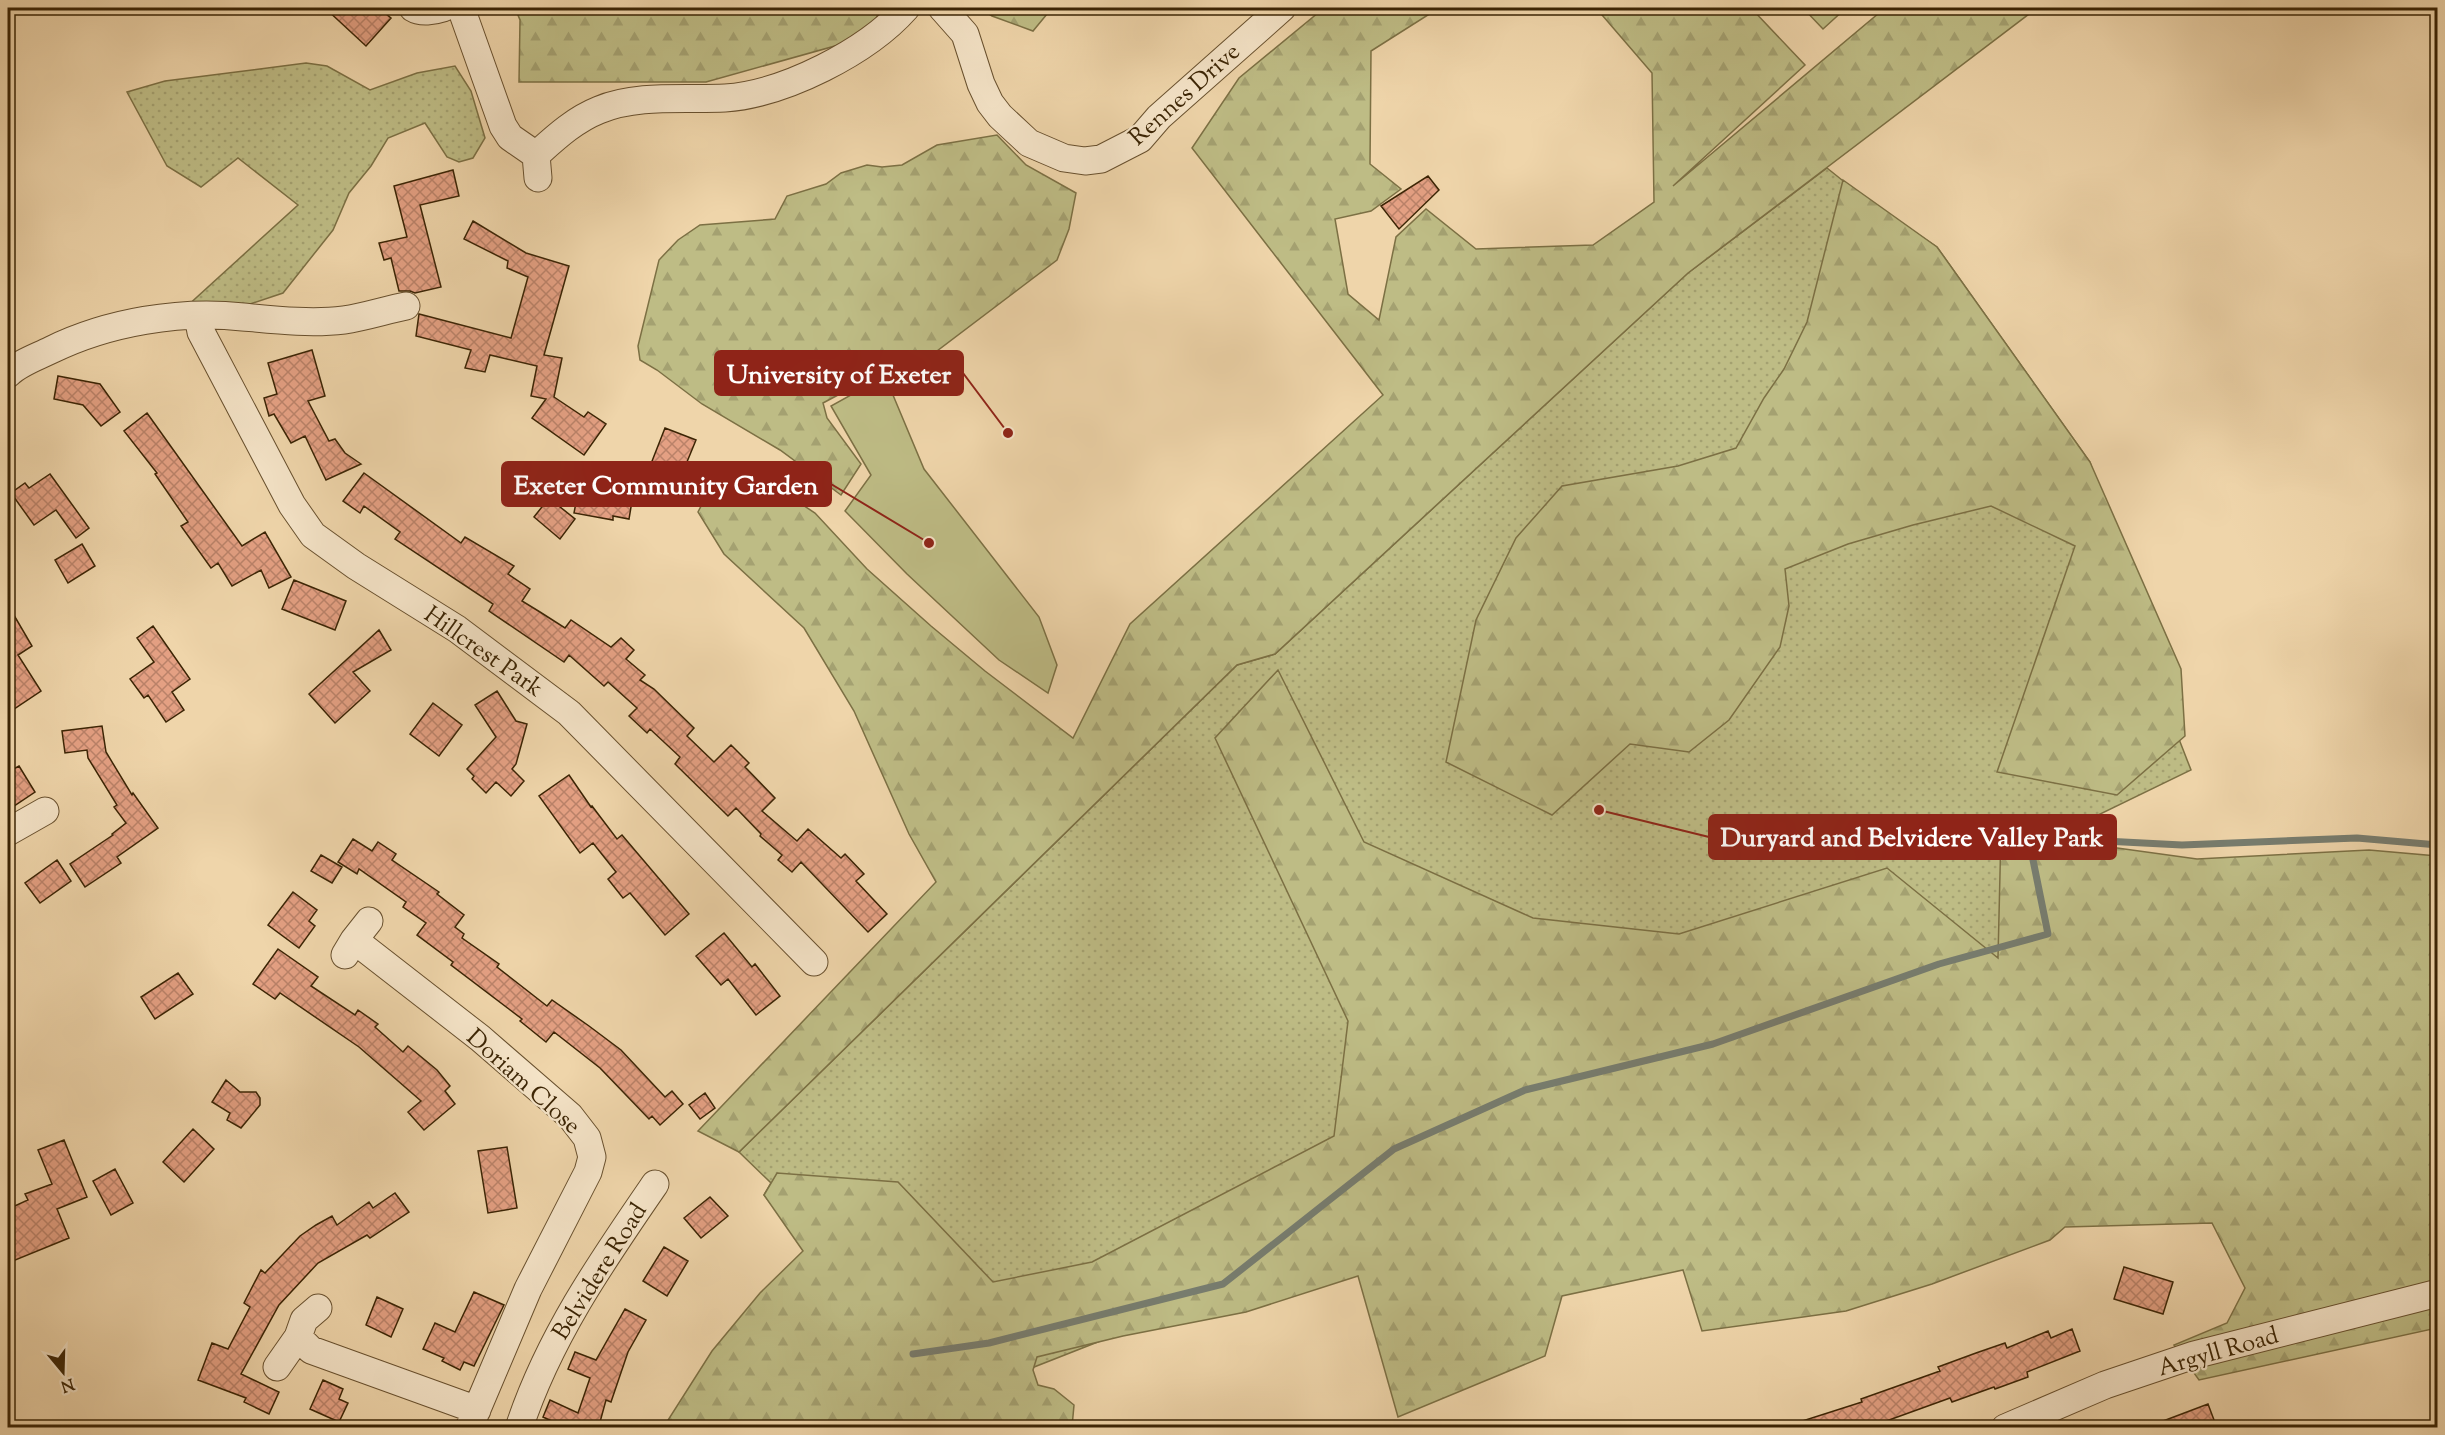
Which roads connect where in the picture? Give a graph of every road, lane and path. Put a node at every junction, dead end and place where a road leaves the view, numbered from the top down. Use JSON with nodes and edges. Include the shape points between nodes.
{"nodes":[{"id":1,"x":412,"y":8,"type":"edge"},
{"id":2,"x":443,"y":8,"type":"edge"},
{"id":3,"x":461,"y":8,"type":"edge"},
{"id":4,"x":906,"y":8,"type":"edge"},
{"id":5,"x":942,"y":8,"type":"edge"},
{"id":6,"x":1282,"y":8,"type":"edge"},
{"id":7,"x":406,"y":306,"type":"dead end"},
{"id":8,"x":198,"y":316,"type":"junction"},
{"id":9,"x":8,"y":374,"type":"edge"},
{"id":10,"x":45,"y":811,"type":"dead end"},
{"id":11,"x":8,"y":832,"type":"edge"},
{"id":12,"x":356,"y":939,"type":"dead end"},
{"id":13,"x":813,"y":962,"type":"dead end"},
{"id":14,"x":656,"y":1184,"type":"dead end"},
{"id":15,"x":2438,"y":1293,"type":"edge"},
{"id":16,"x":318,"y":1308,"type":"dead end"},
{"id":17,"x":298,"y":1337,"type":"junction"},
{"id":18,"x":278,"y":1367,"type":"dead end"},
{"id":19,"x":473,"y":1419,"type":"edge"},
{"id":20,"x":519,"y":1428,"type":"edge"},
{"id":21,"x":2005,"y":1428,"type":"edge"}],
"edges":[{"from":1,"to":2,"type":"street"},
{"from":3,"to":4,"type":"street","via":[[503,126],[537,167],[564,130],[600,109],[632,102],[729,98],[764,92],[858,49]]},
{"from":5,"to":6,"type":"street","name":"Rennes Drive","via":[[965,33],[981,84],[1000,116],[1037,147],[1085,161],[1101,159],[1140,139],[1159,117]]},
{"from":7,"to":8,"type":"street","via":[[343,320]]},
{"from":8,"to":9,"type":"street","via":[[104,330],[68,341]]},
{"from":8,"to":13,"type":"street","name":"Hillcrest Park","via":[[201,332],[292,505],[313,535],[457,629],[569,712]]},
{"from":10,"to":11,"type":"street"},
{"from":12,"to":19,"type":"street","name":"Doriam Close","via":[[570,1116],[587,1138],[592,1157],[528,1289]]},
{"from":14,"to":20,"type":"street","name":"Belvidere Road","via":[[589,1279],[557,1335]]},
{"from":15,"to":21,"type":"street","name":"Argyll Road","via":[[2194,1355],[2105,1385]]},
{"from":16,"to":17,"type":"street","via":[[304,1320]]},
{"from":17,"to":18,"type":"street"},
{"from":17,"to":19,"type":"street","via":[[311,1350]]}]}
